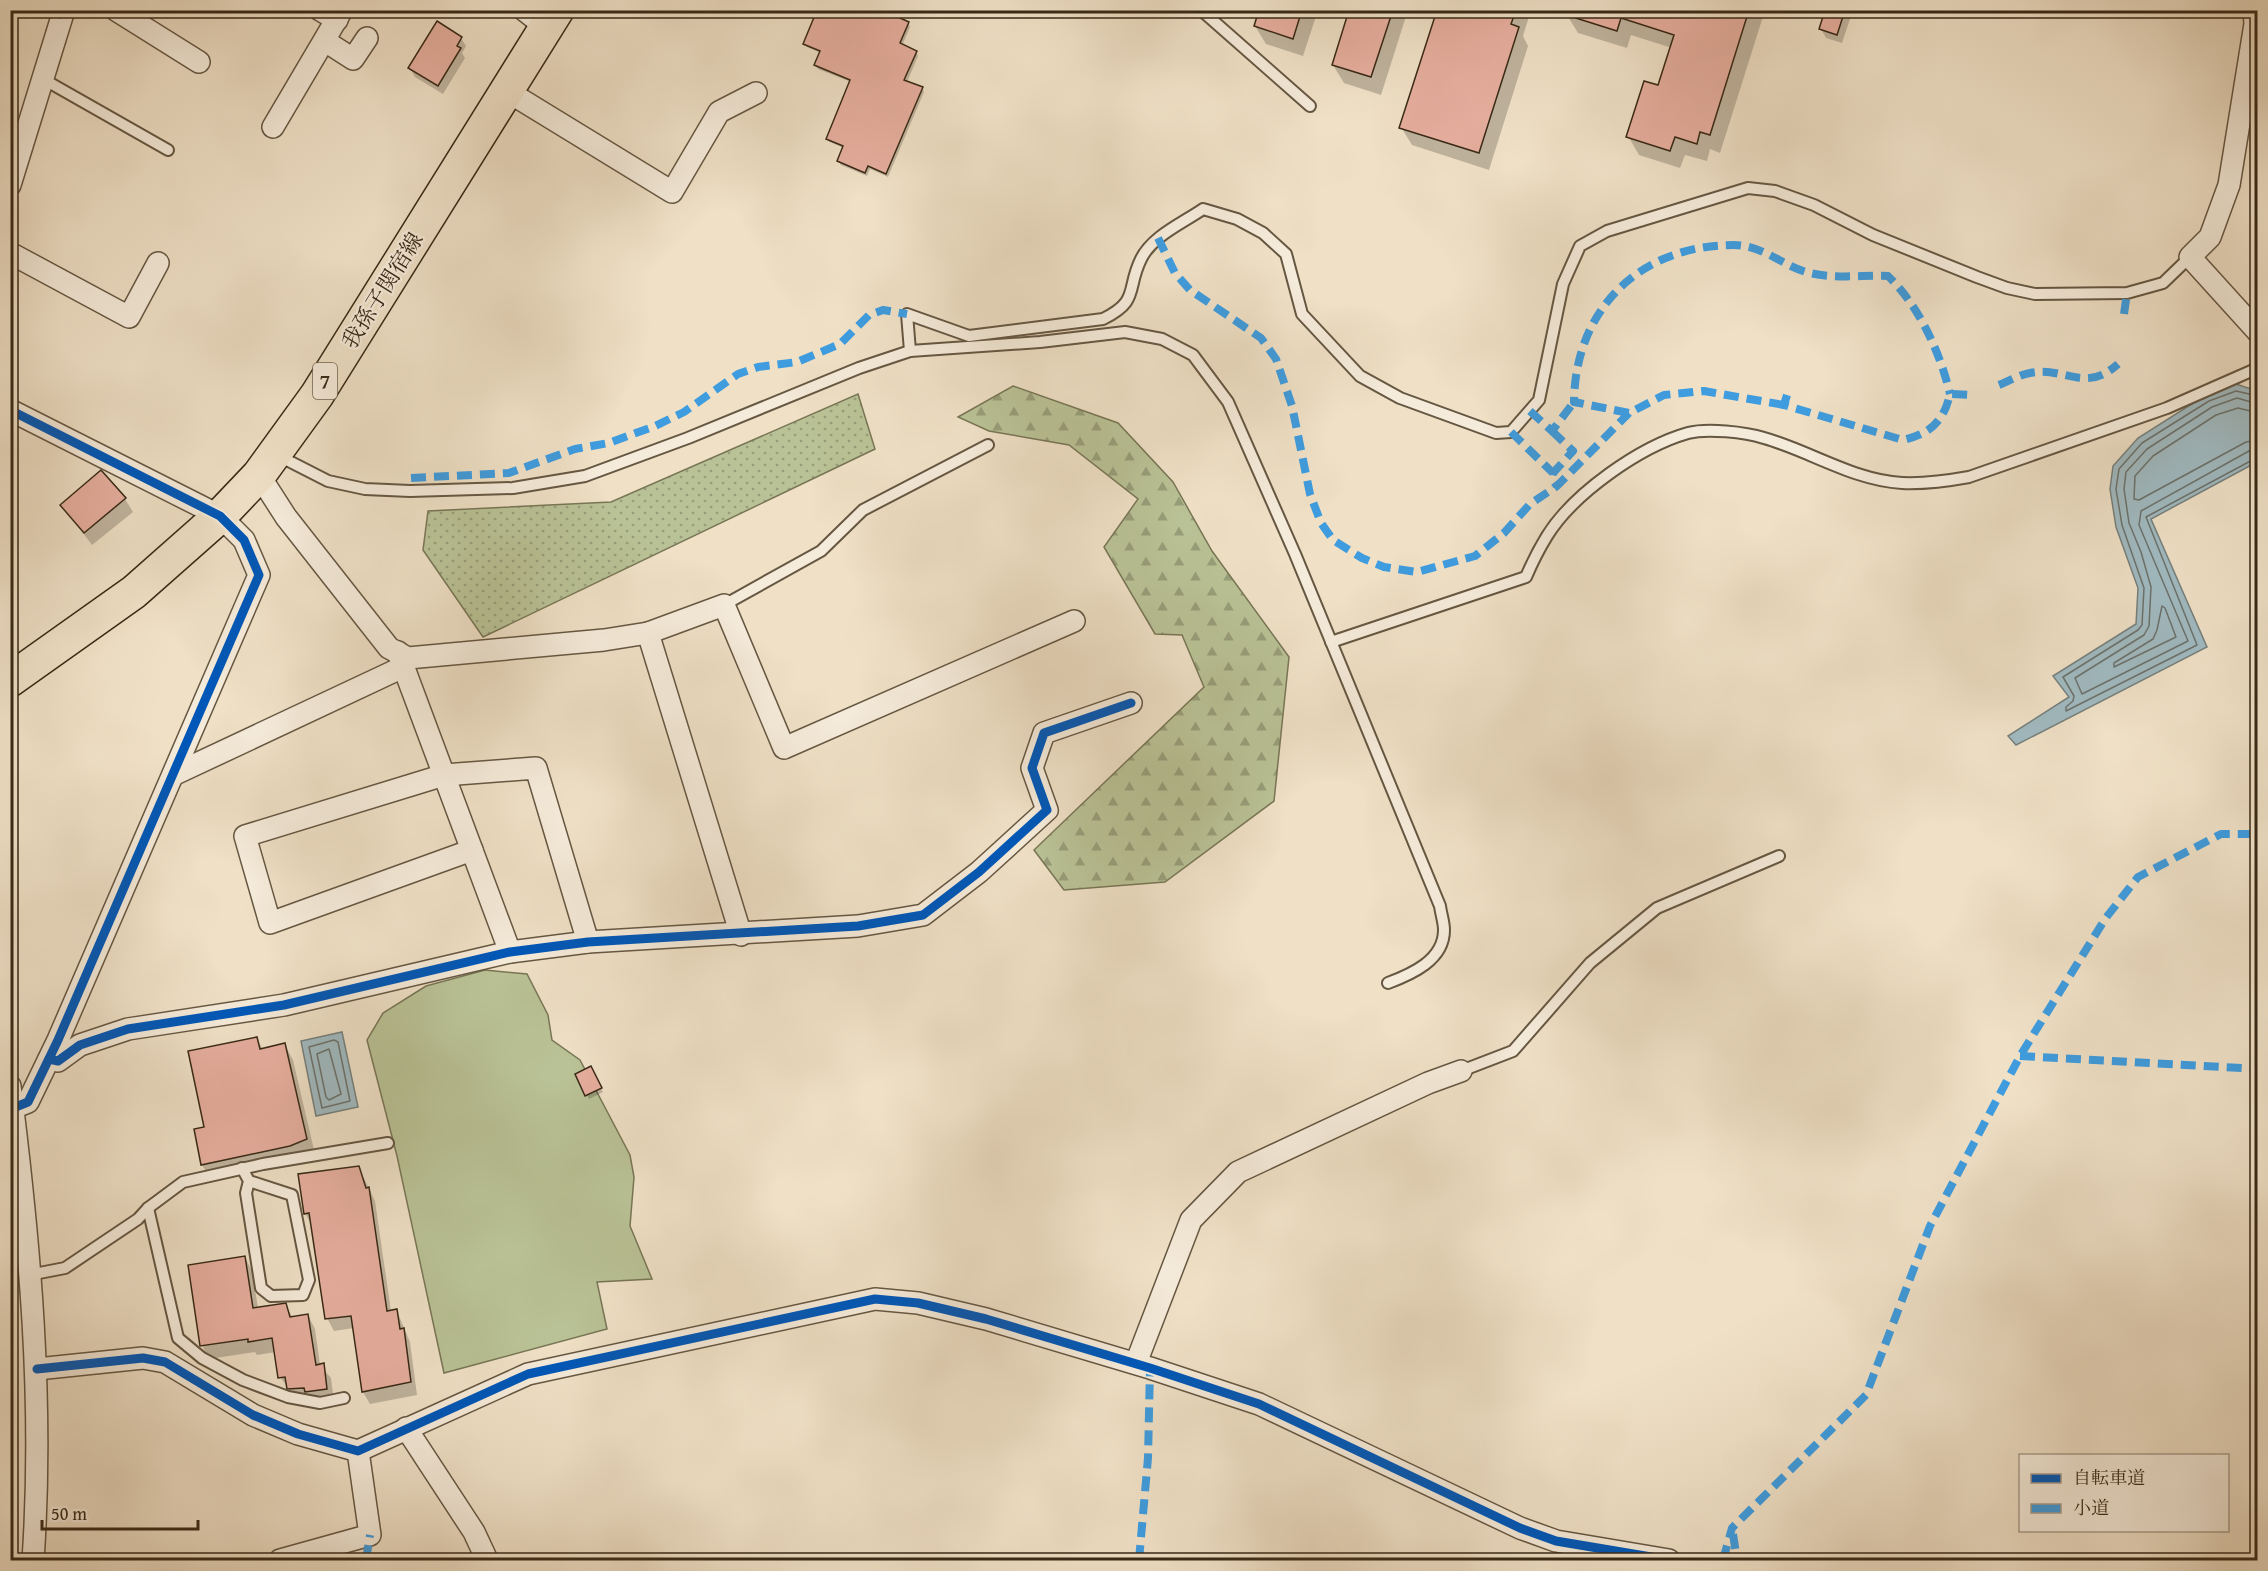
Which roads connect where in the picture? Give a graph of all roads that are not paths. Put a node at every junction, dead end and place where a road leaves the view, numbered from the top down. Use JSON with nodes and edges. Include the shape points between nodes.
{"nodes":[{"id":1,"x":64,"y":10,"type":"edge"},
{"id":2,"x":116,"y":10,"type":"edge"},
{"id":3,"x":1202,"y":10,"type":"edge"},
{"id":4,"x":2254,"y":10,"type":"edge"},
{"id":5,"x":333,"y":14,"type":"edge"},
{"id":6,"x":543,"y":16,"type":"edge"},
{"id":7,"x":367,"y":38,"type":"dead end"},
{"id":8,"x":325,"y":41,"type":"junction"},
{"id":9,"x":199,"y":62,"type":"dead end"},
{"id":10,"x":43,"y":79,"type":"junction"},
{"id":11,"x":507,"y":91,"type":"junction"},
{"id":12,"x":756,"y":93,"type":"dead end"},
{"id":13,"x":1310,"y":106,"type":"dead end"},
{"id":14,"x":273,"y":127,"type":"dead end"},
{"id":15,"x":168,"y":150,"type":"dead end"},
{"id":16,"x":14,"y":158,"type":"edge"},
{"id":17,"x":10,"y":185,"type":"edge"},
{"id":18,"x":10,"y":253,"type":"edge"},
{"id":19,"x":2190,"y":257,"type":"junction"},
{"id":20,"x":158,"y":263,"type":"dead end"},
{"id":21,"x":2258,"y":332,"type":"edge"},
{"id":22,"x":910,"y":351,"type":"junction"},
{"id":23,"x":2258,"y":368,"type":"edge"},
{"id":24,"x":10,"y":410,"type":"edge"},
{"id":25,"x":988,"y":445,"type":"dead end"},
{"id":26,"x":267,"y":464,"type":"junction"},
{"id":27,"x":220,"y":516,"type":"junction"},
{"id":28,"x":724,"y":605,"type":"junction"},
{"id":29,"x":1074,"y":621,"type":"dead end"},
{"id":30,"x":648,"y":633,"type":"junction"},
{"id":31,"x":1331,"y":642,"type":"junction"},
{"id":32,"x":400,"y":660,"type":"junction"},
{"id":33,"x":10,"y":680,"type":"edge"},
{"id":34,"x":1131,"y":703,"type":"dead end"},
{"id":35,"x":173,"y":775,"type":"junction"},
{"id":36,"x":444,"y":775,"type":"junction"},
{"id":37,"x":472,"y":850,"type":"junction"},
{"id":38,"x":1779,"y":856,"type":"dead end"},
{"id":39,"x":741,"y":935,"type":"junction"},
{"id":40,"x":588,"y":942,"type":"junction"},
{"id":41,"x":510,"y":952,"type":"junction"},
{"id":42,"x":1388,"y":983,"type":"dead end"},
{"id":43,"x":49,"y":1059,"type":"junction"},
{"id":44,"x":1461,"y":1071,"type":"joint"},
{"id":45,"x":10,"y":1086,"type":"edge"},
{"id":46,"x":13,"y":1108,"type":"junction"},
{"id":47,"x":388,"y":1143,"type":"dead end"},
{"id":48,"x":242,"y":1168,"type":"junction"},
{"id":49,"x":249,"y":1180,"type":"junction"},
{"id":50,"x":148,"y":1208,"type":"junction"},
{"id":51,"x":19,"y":1247,"type":"edge"},
{"id":52,"x":29,"y":1275,"type":"junction"},
{"id":53,"x":1136,"y":1364,"type":"junction"},
{"id":54,"x":38,"y":1369,"type":"junction"},
{"id":55,"x":344,"y":1398,"type":"dead end"},
{"id":56,"x":406,"y":1428,"type":"junction"},
{"id":57,"x":358,"y":1451,"type":"junction"},
{"id":58,"x":33,"y":1560,"type":"edge"},
{"id":59,"x":280,"y":1560,"type":"edge"},
{"id":60,"x":487,"y":1560,"type":"edge"},
{"id":61,"x":1669,"y":1560,"type":"edge"}],
"edges":[{"from":1,"to":10,"type":"street"},
{"from":2,"to":9,"type":"street"},
{"from":3,"to":13,"type":"lane"},
{"from":4,"to":19,"type":"street","via":[[2229,185],[2210,237]]},
{"from":5,"to":8,"type":"street"},
{"from":6,"to":11,"type":"main road","name":"我孫子関宿線","number":"7"},
{"from":7,"to":8,"type":"street","via":[[353,59]]},
{"from":8,"to":14,"type":"street"},
{"from":10,"to":15,"type":"lane"},
{"from":10,"to":16,"type":"street"},
{"from":11,"to":12,"type":"street","via":[[672,192],[719,112]]},
{"from":11,"to":26,"type":"main road","name":"我孫子関宿線","number":"7","via":[[316,395]]},
{"from":16,"to":17,"type":"street"},
{"from":18,"to":20,"type":"street","via":[[129,318]]},
{"from":19,"to":21,"type":"street"},
{"from":19,"to":22,"type":"lane","via":[[2163,283],[2127,293],[2035,294],[1977,277],[1873,235],[1814,205],[1775,191],[1748,188],[1607,231],[1580,246],[1563,284],[1539,400],[1504,434],[1400,398],[1360,376],[1302,314],[1286,255],[1263,233],[1237,219],[1203,210],[1158,238],[1141,258],[1130,297],[1122,310],[1102,319],[969,336],[907,314]]},
{"from":22,"to":26,"type":"lane","via":[[585,476],[513,488],[410,491],[365,489]]},
{"from":22,"to":31,"type":"lane","via":[[1125,332],[1162,339],[1192,355],[1228,402]]},
{"from":23,"to":31,"type":"lane","via":[[2167,408],[1969,477],[1936,483],[1900,483],[1864,476],[1764,437],[1689,432],[1656,446],[1585,493],[1547,535],[1526,576]]},
{"from":24,"to":27,"type":"street"},
{"from":25,"to":28,"type":"lane","via":[[862,510],[820,551]]},
{"from":26,"to":27,"type":"main road","name":"我孫子関宿線","number":"7"},
{"from":26,"to":32,"type":"street","via":[[286,517]]},
{"from":27,"to":33,"type":"main road","name":"我孫子関宿線","number":"7","via":[[134,592]]},
{"from":27,"to":35,"type":"street","via":[[244,540],[259,575]]},
{"from":28,"to":29,"type":"street","via":[[784,748]]},
{"from":28,"to":30,"type":"street"},
{"from":30,"to":32,"type":"street"},
{"from":30,"to":39,"type":"street"},
{"from":31,"to":42,"type":"lane","via":[[1440,906],[1444,931],[1437,951],[1424,966]]},
{"from":32,"to":35,"type":"street"},
{"from":32,"to":36,"type":"street"},
{"from":34,"to":39,"type":"street","via":[[1044,733],[1032,768],[1047,810],[979,872],[923,915],[858,926]]},
{"from":35,"to":43,"type":"street"},
{"from":36,"to":37,"type":"street"},
{"from":36,"to":37,"type":"street","via":[[244,836],[270,923]]},
{"from":36,"to":40,"type":"street","via":[[536,768]]},
{"from":37,"to":41,"type":"street"},
{"from":38,"to":44,"type":"lane","via":[[1657,908],[1590,963],[1513,1051]]},
{"from":39,"to":40,"type":"street"},
{"from":40,"to":41,"type":"street"},
{"from":41,"to":43,"type":"street","via":[[284,1005],[128,1029],[80,1045],[58,1061]]},
{"from":43,"to":46,"type":"street","via":[[28,1102]]},
{"from":44,"to":53,"type":"street","via":[[1238,1172],[1191,1220]]},
{"from":45,"to":46,"type":"street"},
{"from":46,"to":51,"type":"street"},
{"from":47,"to":48,"type":"lane"},
{"from":48,"to":49,"type":"lane"},
{"from":48,"to":50,"type":"lane","via":[[183,1182]]},
{"from":49,"to":49,"type":"lane","via":[[292,1195],[309,1280],[303,1295],[271,1296],[261,1288],[246,1193]]},
{"from":50,"to":52,"type":"lane","via":[[138,1219],[65,1268]]},
{"from":50,"to":55,"type":"lane","via":[[178,1338],[202,1358],[243,1380],[288,1397],[320,1403]]},
{"from":51,"to":52,"type":"street"},
{"from":52,"to":54,"type":"street"},
{"from":53,"to":56,"type":"street","via":[[986,1319],[918,1303],[875,1299],[528,1374]]},
{"from":53,"to":61,"type":"street","via":[[1259,1404],[1520,1528],[1556,1541]]},
{"from":54,"to":57,"type":"street","via":[[143,1358],[165,1362],[253,1415],[298,1434]]},
{"from":54,"to":58,"type":"street","via":[[38,1485]]},
{"from":56,"to":57,"type":"street"},
{"from":56,"to":60,"type":"street","via":[[474,1532]]},
{"from":57,"to":59,"type":"street","via":[[370,1535]]}]}
